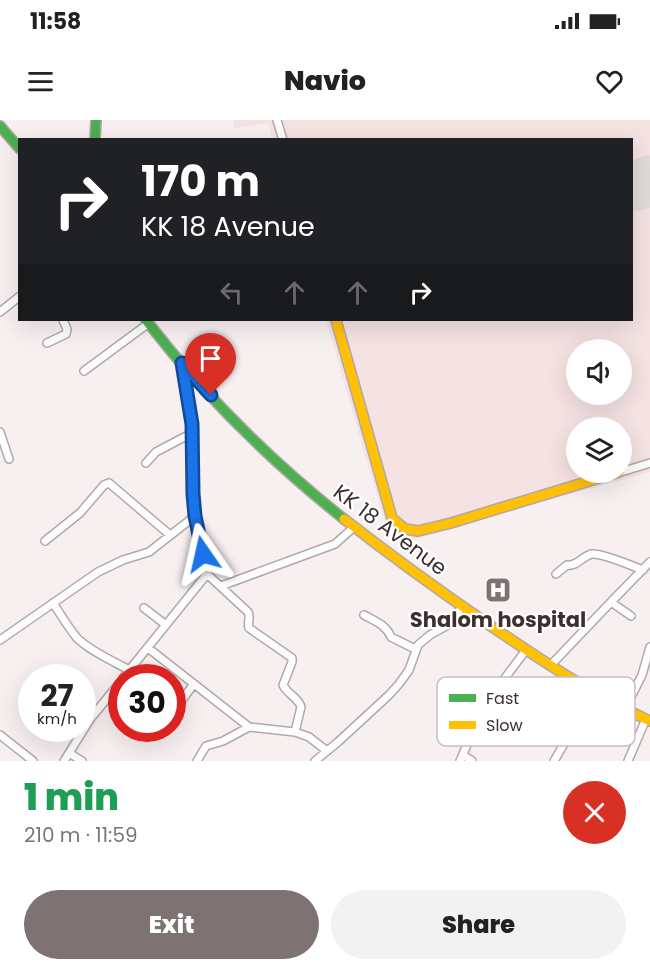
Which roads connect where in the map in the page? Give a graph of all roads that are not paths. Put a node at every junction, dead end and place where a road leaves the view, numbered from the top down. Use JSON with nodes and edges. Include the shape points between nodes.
{"nodes":[{"id":1,"x":96,"y":120,"type":"edge"},
{"id":2,"x":277,"y":120,"type":"edge"},
{"id":3,"x":0,"y":126,"type":"edge"},
{"id":4,"x":95,"y":138,"type":"edge"},
{"id":5,"x":282,"y":138,"type":"edge"},
{"id":6,"x":18,"y":147,"type":"edge"},
{"id":7,"x":18,"y":298,"type":"edge"},
{"id":8,"x":0,"y":312,"type":"edge"},
{"id":9,"x":63,"y":321,"type":"edge"},
{"id":10,"x":148,"y":321,"type":"edge"},
{"id":11,"x":336,"y":321,"type":"edge"},
{"id":12,"x":47,"y":343,"type":"dead end"},
{"id":13,"x":182,"y":363,"type":"junction"},
{"id":14,"x":84,"y":371,"type":"dead end"},
{"id":15,"x":0,"y":432,"type":"edge"},
{"id":16,"x":192,"y":433,"type":"junction"},
{"id":17,"x":9,"y":459,"type":"dead end"},
{"id":18,"x":146,"y":463,"type":"dead end"},
{"id":19,"x":650,"y":463,"type":"edge"},
{"id":20,"x":632,"y":468,"type":"edge"},
{"id":21,"x":584,"y":483,"type":"edge"},
{"id":22,"x":195,"y":516,"type":"junction"},
{"id":23,"x":354,"y":527,"type":"junction"},
{"id":24,"x":170,"y":535,"type":"junction"},
{"id":25,"x":45,"y":541,"type":"dead end"},
{"id":26,"x":650,"y":562,"type":"edge"},
{"id":27,"x":643,"y":570,"type":"junction"},
{"id":28,"x":207,"y":574,"type":"junction"},
{"id":29,"x":556,"y":574,"type":"dead end"},
{"id":30,"x":221,"y":586,"type":"junction"},
{"id":31,"x":610,"y":602,"type":"junction"},
{"id":32,"x":53,"y":603,"type":"junction"},
{"id":33,"x":463,"y":606,"type":"junction"},
{"id":34,"x":144,"y":608,"type":"dead end"},
{"id":35,"x":364,"y":615,"type":"dead end"},
{"id":36,"x":631,"y":616,"type":"dead end"},
{"id":37,"x":166,"y":625,"type":"junction"},
{"id":38,"x":0,"y":640,"type":"edge"},
{"id":39,"x":650,"y":647,"type":"edge"},
{"id":40,"x":148,"y":648,"type":"junction"},
{"id":41,"x":416,"y":649,"type":"junction"},
{"id":42,"x":526,"y":650,"type":"junction"},
{"id":43,"x":118,"y":664,"type":"edge"},
{"id":44,"x":134,"y":664,"type":"edge"},
{"id":45,"x":550,"y":666,"type":"junction"},
{"id":46,"x":506,"y":677,"type":"edge"},
{"id":47,"x":568,"y":677,"type":"edge"},
{"id":48,"x":193,"y":685,"type":"junction"},
{"id":49,"x":635,"y":689,"type":"edge"},
{"id":50,"x":186,"y":695,"type":"edge"},
{"id":51,"x":108,"y":697,"type":"edge"},
{"id":52,"x":648,"y":720,"type":"edge"},
{"id":53,"x":249,"y":727,"type":"junction"},
{"id":54,"x":295,"y":732,"type":"junction"},
{"id":55,"x":0,"y":735,"type":"edge"},
{"id":56,"x":563,"y":746,"type":"edge"},
{"id":57,"x":327,"y":751,"type":"junction"},
{"id":58,"x":69,"y":753,"type":"junction"},
{"id":59,"x":462,"y":758,"type":"edge"},
{"id":60,"x":33,"y":761,"type":"edge"},
{"id":61,"x":64,"y":761,"type":"edge"},
{"id":62,"x":82,"y":761,"type":"edge"},
{"id":63,"x":197,"y":761,"type":"edge"},
{"id":64,"x":315,"y":761,"type":"edge"},
{"id":65,"x":472,"y":761,"type":"edge"},
{"id":66,"x":554,"y":761,"type":"edge"},
{"id":67,"x":628,"y":761,"type":"edge"}],
"edges":[{"from":1,"to":4,"type":"main road"},
{"from":2,"to":5,"type":"street"},
{"from":3,"to":6,"type":"main road"},
{"from":7,"to":8,"type":"street"},
{"from":9,"to":12,"type":"street","via":[[66,334]]},
{"from":10,"to":13,"type":"main road","name":"KK 18 Avenue"},
{"from":10,"to":14,"type":"street"},
{"from":11,"to":21,"type":"main road","via":[[392,518],[405,529],[418,531],[451,523]]},
{"from":13,"to":16,"type":"street"},
{"from":13,"to":23,"type":"main road","name":"KK 18 Avenue","via":[[255,442]]},
{"from":15,"to":17,"type":"street"},
{"from":16,"to":18,"type":"street","via":[[156,452]]},
{"from":16,"to":22,"type":"street"},
{"from":19,"to":20,"type":"street"},
{"from":22,"to":24,"type":"street"},
{"from":22,"to":28,"type":"street"},
{"from":23,"to":30,"type":"street","via":[[335,544]]},
{"from":23,"to":33,"type":"main road","name":"KK 18 Avenue"},
{"from":24,"to":25,"type":"street","via":[[109,483]]},
{"from":24,"to":32,"type":"street","via":[[149,552],[111,564]]},
{"from":26,"to":27,"type":"street"},
{"from":27,"to":29,"type":"street","via":[[592,554]]},
{"from":27,"to":31,"type":"street"},
{"from":28,"to":30,"type":"street"},
{"from":28,"to":37,"type":"street"},
{"from":30,"to":54,"type":"street","via":[[248,612],[249,628],[292,658],[283,685],[300,703]]},
{"from":31,"to":36,"type":"street"},
{"from":31,"to":45,"type":"street"},
{"from":32,"to":38,"type":"street"},
{"from":32,"to":43,"type":"street","via":[[79,639]]},
{"from":33,"to":41,"type":"street","via":[[448,625]]},
{"from":33,"to":42,"type":"main road","name":"KK 18 Avenue"},
{"from":34,"to":37,"type":"street"},
{"from":35,"to":41,"type":"street","via":[[382,625],[391,637]]},
{"from":37,"to":40,"type":"street"},
{"from":39,"to":49,"type":"street"},
{"from":40,"to":44,"type":"street"},
{"from":40,"to":48,"type":"street"},
{"from":41,"to":57,"type":"street","via":[[399,684]]},
{"from":42,"to":45,"type":"main road","name":"KK 18 Avenue"},
{"from":42,"to":46,"type":"street"},
{"from":45,"to":47,"type":"main road","name":"KK 18 Avenue"},
{"from":48,"to":50,"type":"street"},
{"from":48,"to":53,"type":"street"},
{"from":51,"to":58,"type":"street"},
{"from":52,"to":67,"type":"street"},
{"from":53,"to":54,"type":"street"},
{"from":53,"to":63,"type":"street","via":[[206,746]]},
{"from":54,"to":57,"type":"street"},
{"from":55,"to":60,"type":"street"},
{"from":56,"to":66,"type":"street"},
{"from":57,"to":64,"type":"street"},
{"from":58,"to":61,"type":"street"},
{"from":58,"to":62,"type":"street"},
{"from":59,"to":65,"type":"street"}]}
